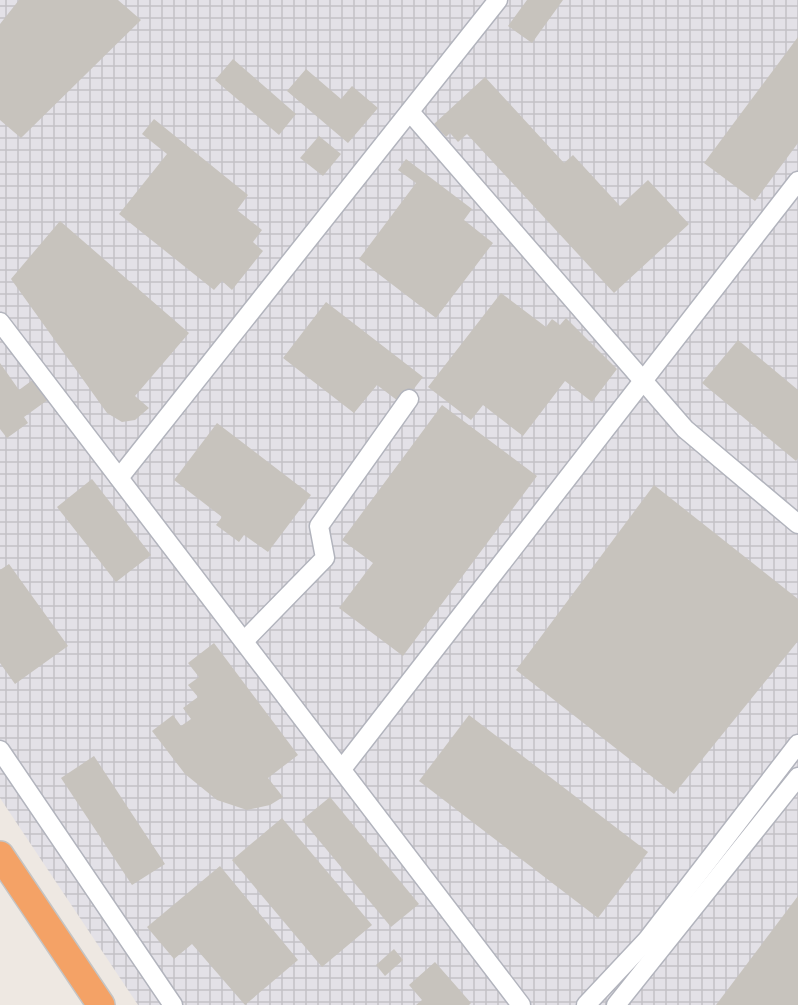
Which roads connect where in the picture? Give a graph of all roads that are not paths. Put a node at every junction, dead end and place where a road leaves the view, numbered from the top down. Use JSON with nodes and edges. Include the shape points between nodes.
{"nodes":[{"id":1,"x":498,"y":0,"type":"edge"},
{"id":2,"x":410,"y":112,"type":"junction"},
{"id":3,"x":798,"y":181,"type":"edge"},
{"id":4,"x":0,"y":322,"type":"edge"},
{"id":5,"x":645,"y":381,"type":"junction"},
{"id":6,"x":410,"y":399,"type":"dead end"},
{"id":7,"x":119,"y":478,"type":"junction"},
{"id":8,"x":798,"y":524,"type":"edge"},
{"id":9,"x":244,"y":641,"type":"junction"},
{"id":10,"x":798,"y":744,"type":"edge"},
{"id":11,"x":0,"y":750,"type":"edge"},
{"id":12,"x":342,"y":769,"type":"junction"},
{"id":13,"x":798,"y":777,"type":"edge"},
{"id":14,"x":0,"y":855,"type":"edge"},
{"id":15,"x":0,"y":888,"type":"edge"},
{"id":16,"x":80,"y":1005,"type":"edge"},
{"id":17,"x":101,"y":1005,"type":"edge"},
{"id":18,"x":173,"y":1005,"type":"edge"},
{"id":19,"x":521,"y":1005,"type":"edge"},
{"id":20,"x":586,"y":1005,"type":"edge"},
{"id":21,"x":616,"y":1005,"type":"edge"}],
"edges":[{"from":1,"to":2,"type":"street"},
{"from":2,"to":5,"type":"street"},
{"from":2,"to":7,"type":"street"},
{"from":3,"to":5,"type":"street"},
{"from":4,"to":7,"type":"street"},
{"from":5,"to":8,"type":"street","via":[[685,429]]},
{"from":5,"to":12,"type":"street"},
{"from":6,"to":9,"type":"street","via":[[319,526],[325,558]]},
{"from":7,"to":9,"type":"street"},
{"from":9,"to":12,"type":"street"},
{"from":10,"to":20,"type":"street","via":[[647,940]]},
{"from":11,"to":18,"type":"street"},
{"from":12,"to":19,"type":"street"},
{"from":13,"to":21,"type":"street"},
{"from":14,"to":17,"type":"highway"},
{"from":15,"to":16,"type":"highway"}]}
